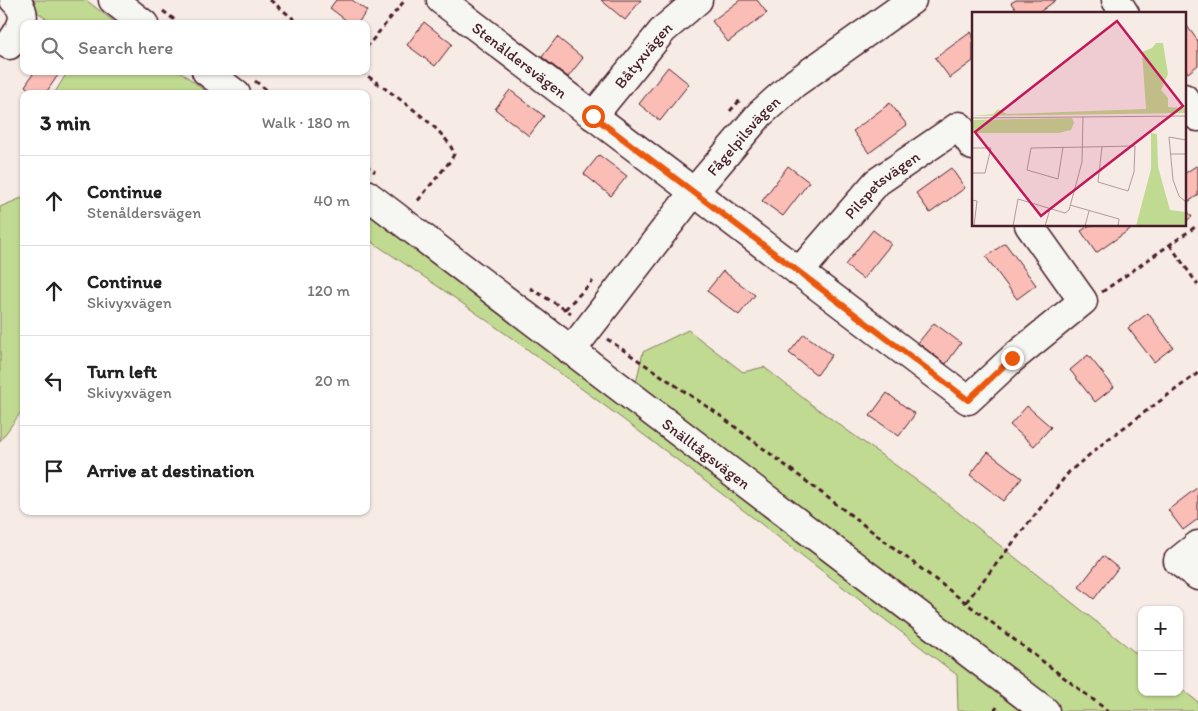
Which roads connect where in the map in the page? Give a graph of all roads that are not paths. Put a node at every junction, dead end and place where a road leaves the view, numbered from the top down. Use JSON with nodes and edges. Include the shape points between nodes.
{"nodes":[{"id":1,"x":14,"y":0,"type":"edge"},
{"id":2,"x":113,"y":0,"type":"edge"},
{"id":3,"x":441,"y":0,"type":"edge"},
{"id":4,"x":698,"y":0,"type":"edge"},
{"id":5,"x":912,"y":0,"type":"edge"},
{"id":6,"x":23,"y":20,"type":"edge"},
{"id":7,"x":139,"y":20,"type":"edge"},
{"id":8,"x":20,"y":30,"type":"edge"},
{"id":9,"x":9,"y":45,"type":"dead end"},
{"id":10,"x":211,"y":75,"type":"edge"},
{"id":11,"x":231,"y":90,"type":"edge"},
{"id":12,"x":1186,"y":101,"type":"edge"},
{"id":13,"x":593,"y":116,"type":"junction"},
{"id":14,"x":1198,"y":117,"type":"edge"},
{"id":15,"x":972,"y":145,"type":"edge"},
{"id":16,"x":373,"y":185,"type":"edge"},
{"id":17,"x":693,"y":193,"type":"junction"},
{"id":18,"x":1030,"y":226,"type":"edge"},
{"id":19,"x":799,"y":272,"type":"junction"},
{"id":20,"x":571,"y":351,"type":"junction"},
{"id":21,"x":1045,"y":711,"type":"edge"}],
"edges":[{"from":1,"to":6,"type":"street","via":[[22,10]]},
{"from":2,"to":7,"type":"street"},
{"from":3,"to":13,"type":"street","name":"Stenåldersvägen"},
{"from":4,"to":13,"type":"street","name":"Båtyxvägen","via":[[663,30]]},
{"from":5,"to":17,"type":"street","name":"Fågelpilsvägen","via":[[774,101]]},
{"from":8,"to":9,"type":"street"},
{"from":10,"to":11,"type":"street"},
{"from":12,"to":14,"type":"street"},
{"from":13,"to":17,"type":"street","name":"Stenåldersvägen"},
{"from":15,"to":19,"type":"street","name":"Pilspetsvägen","via":[[958,126],[877,182]]},
{"from":16,"to":20,"type":"street","name":"Snälltågsvägen"},
{"from":17,"to":19,"type":"street","name":"Stenåldersvägen"},
{"from":17,"to":20,"type":"street","name":"Fågelpilsvägen"},
{"from":18,"to":19,"type":"street","name":"Stenåldersvägen","via":[[1083,302],[1012,358],[968,400]]},
{"from":20,"to":21,"type":"street","name":"Snälltågsvägen"}]}
